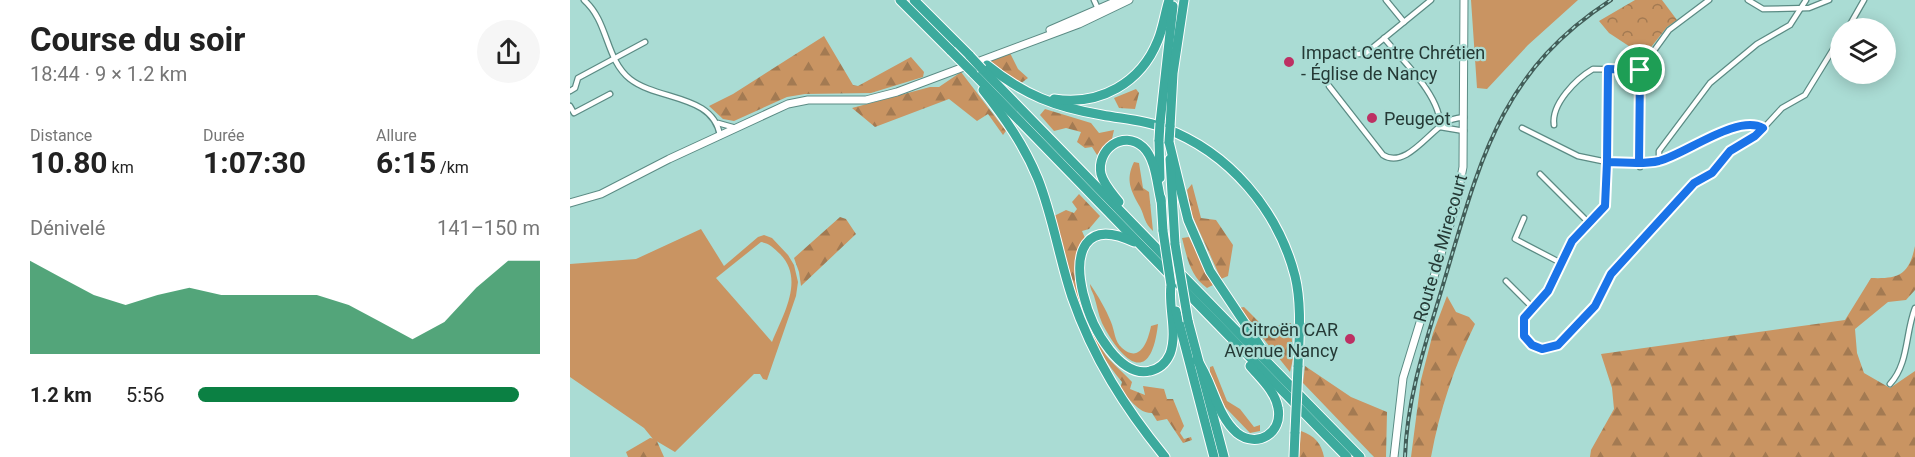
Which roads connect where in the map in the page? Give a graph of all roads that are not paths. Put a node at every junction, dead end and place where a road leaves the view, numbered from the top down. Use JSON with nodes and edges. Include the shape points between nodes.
{"nodes":[{"id":1,"x":584,"y":0,"type":"edge"},
{"id":2,"x":900,"y":0,"type":"edge"},
{"id":3,"x":914,"y":0,"type":"edge"},
{"id":4,"x":1094,"y":0,"type":"edge"},
{"id":5,"x":1119,"y":0,"type":"edge"},
{"id":6,"x":1129,"y":0,"type":"edge"},
{"id":7,"x":1169,"y":0,"type":"edge"},
{"id":8,"x":1174,"y":0,"type":"edge"},
{"id":9,"x":1184,"y":0,"type":"edge"},
{"id":10,"x":1386,"y":0,"type":"edge"},
{"id":11,"x":1431,"y":0,"type":"edge"},
{"id":12,"x":1464,"y":0,"type":"edge"},
{"id":13,"x":1709,"y":0,"type":"edge"},
{"id":14,"x":1748,"y":0,"type":"edge"},
{"id":15,"x":1806,"y":0,"type":"edge"},
{"id":16,"x":1829,"y":0,"type":"edge"},
{"id":17,"x":1864,"y":0,"type":"edge"},
{"id":18,"x":1801,"y":7,"type":"junction"},
{"id":19,"x":1100,"y":12,"type":"junction"},
{"id":20,"x":1854,"y":18,"type":"edge"},
{"id":21,"x":1404,"y":22,"type":"junction"},
{"id":22,"x":1384,"y":38,"type":"junction"},
{"id":23,"x":645,"y":42,"type":"dead end"},
{"id":24,"x":1830,"y":55,"type":"edge"},
{"id":25,"x":1345,"y":56,"type":"dead end"},
{"id":26,"x":614,"y":59,"type":"junction"},
{"id":27,"x":1608,"y":69,"type":"junction"},
{"id":28,"x":978,"y":70,"type":"junction"},
{"id":29,"x":1640,"y":70,"type":"junction"},
{"id":30,"x":1329,"y":86,"type":"dead end"},
{"id":31,"x":570,"y":91,"type":"edge"},
{"id":32,"x":610,"y":94,"type":"dead end"},
{"id":33,"x":1027,"y":94,"type":"junction"},
{"id":34,"x":570,"y":106,"type":"edge"},
{"id":35,"x":1465,"y":117,"type":"junction"},
{"id":36,"x":718,"y":123,"type":"junction"},
{"id":37,"x":1554,"y":125,"type":"dead end"},
{"id":38,"x":1440,"y":127,"type":"junction"},
{"id":39,"x":1522,"y":128,"type":"dead end"},
{"id":40,"x":1763,"y":128,"type":"junction"},
{"id":41,"x":1465,"y":131,"type":"junction"},
{"id":42,"x":723,"y":132,"type":"junction"},
{"id":43,"x":1164,"y":141,"type":"junction"},
{"id":44,"x":1659,"y":161,"type":"junction"},
{"id":45,"x":1607,"y":162,"type":"junction"},
{"id":46,"x":1640,"y":165,"type":"junction"},
{"id":47,"x":1540,"y":174,"type":"dead end"},
{"id":48,"x":1161,"y":201,"type":"junction"},
{"id":49,"x":570,"y":202,"type":"edge"},
{"id":50,"x":1524,"y":218,"type":"dead end"},
{"id":51,"x":1589,"y":223,"type":"junction"},
{"id":52,"x":1140,"y":244,"type":"junction"},
{"id":53,"x":1156,"y":248,"type":"junction"},
{"id":54,"x":1561,"y":263,"type":"junction"},
{"id":55,"x":1506,"y":281,"type":"dead end"},
{"id":56,"x":1172,"y":304,"type":"junction"},
{"id":57,"x":1533,"y":308,"type":"junction"},
{"id":58,"x":1915,"y":308,"type":"edge"},
{"id":59,"x":1225,"y":333,"type":"junction"},
{"id":60,"x":1197,"y":360,"type":"junction"},
{"id":61,"x":1283,"y":379,"type":"junction"},
{"id":62,"x":1890,"y":384,"type":"dead end"},
{"id":63,"x":1166,"y":457,"type":"edge"},
{"id":64,"x":1214,"y":457,"type":"edge"},
{"id":65,"x":1224,"y":457,"type":"edge"},
{"id":66,"x":1294,"y":457,"type":"edge"},
{"id":67,"x":1347,"y":457,"type":"edge"},
{"id":68,"x":1360,"y":457,"type":"edge"},
{"id":69,"x":1394,"y":457,"type":"edge"}],
"edges":[{"from":1,"to":26,"type":"street","via":[[600,20]]},
{"from":2,"to":28,"type":"highway","bridge":true,"via":[[951,51]]},
{"from":3,"to":28,"type":"highway","bridge":true,"via":[[972,55]]},
{"from":4,"to":19,"type":"street"},
{"from":5,"to":19,"type":"street"},
{"from":6,"to":19,"type":"street"},
{"from":7,"to":33,"type":"highway","via":[[1160,37],[1148,61],[1120,87],[1088,100],[1065,101]]},
{"from":8,"to":43,"type":"highway","bridge":true,"via":[[1160,123]]},
{"from":9,"to":43,"type":"highway","bridge":true,"via":[[1170,127]]},
{"from":10,"to":21,"type":"street"},
{"from":11,"to":21,"type":"street"},
{"from":12,"to":35,"type":"street","name":"Route de Mirecourt"},
{"from":13,"to":29,"type":"street","via":[[1670,30]]},
{"from":14,"to":18,"type":"street","via":[[1763,9]]},
{"from":15,"to":18,"type":"street"},
{"from":16,"to":18,"type":"street","via":[[1811,8]]},
{"from":17,"to":20,"type":"street"},
{"from":18,"to":44,"type":"street","via":[[1790,26],[1757,44],[1710,82],[1659,151]]},
{"from":19,"to":42,"type":"street","via":[[897,92],[859,101],[795,102]]},
{"from":21,"to":22,"type":"street"},
{"from":22,"to":25,"type":"street","via":[[1366,53]]},
{"from":22,"to":38,"type":"street","via":[[1437,108]]},
{"from":23,"to":26,"type":"street"},
{"from":24,"to":40,"type":"street","via":[[1809,90],[1782,108]]},
{"from":26,"to":31,"type":"street","via":[[578,78]]},
{"from":26,"to":36,"type":"street","via":[[637,84],[696,106]]},
{"from":27,"to":29,"type":"street"},
{"from":27,"to":37,"type":"street","via":[[1593,69],[1565,94],[1553,118]]},
{"from":27,"to":45,"type":"street"},
{"from":28,"to":33,"type":"highway"},
{"from":28,"to":52,"type":"highway"},
{"from":28,"to":53,"type":"highway"},
{"from":28,"to":63,"type":"highway","via":[[1038,179],[1072,296],[1094,352],[1114,388]]},
{"from":29,"to":46,"type":"street"},
{"from":30,"to":38,"type":"street","via":[[1390,159],[1399,159]]},
{"from":32,"to":34,"type":"street","via":[[574,113]]},
{"from":33,"to":66,"type":"highway","bridge":true,"via":[[1087,113],[1164,128],[1195,143],[1229,167],[1267,209],[1284,242],[1295,278],[1299,317]]},
{"from":35,"to":38,"type":"street"},
{"from":35,"to":41,"type":"street","name":"Route de Mirecourt"},
{"from":36,"to":42,"type":"street"},
{"from":36,"to":42,"type":"street"},
{"from":38,"to":41,"type":"street"},
{"from":39,"to":45,"type":"street","via":[[1578,156]]},
{"from":40,"to":44,"type":"street","via":[[1755,125],[1724,130]]},
{"from":40,"to":57,"type":"street","via":[[1730,151],[1712,173],[1694,183],[1611,274],[1595,306],[1554,347],[1537,348],[1524,336],[1523,322]]},
{"from":41,"to":69,"type":"street","name":"Route de Mirecourt","via":[[1455,208],[1403,378]]},
{"from":42,"to":49,"type":"street","via":[[601,195]]},
{"from":43,"to":48,"type":"highway"},
{"from":43,"to":60,"type":"highway","bridge":true,"via":[[1175,244]]},
{"from":43,"to":61,"type":"highway","via":[[1188,220],[1210,271]]},
{"from":44,"to":46,"type":"street"},
{"from":45,"to":46,"type":"street"},
{"from":45,"to":51,"type":"street","via":[[1607,202]]},
{"from":47,"to":51,"type":"street"},
{"from":48,"to":53,"type":"highway","via":[[1153,167],[1143,147],[1120,141],[1103,153],[1101,173],[1105,184]]},
{"from":48,"to":56,"type":"highway","bridge":true},
{"from":50,"to":54,"type":"street","via":[[1515,239]]},
{"from":51,"to":54,"type":"street","via":[[1572,241]]},
{"from":52,"to":56,"type":"highway","via":[[1111,234],[1096,236],[1085,245],[1078,263],[1082,292],[1095,324],[1111,352],[1128,368],[1151,371],[1167,360],[1173,338]]},
{"from":52,"to":59,"type":"highway"},
{"from":53,"to":61,"type":"highway"},
{"from":54,"to":57,"type":"street","via":[[1545,295]]},
{"from":55,"to":57,"type":"street"},
{"from":56,"to":64,"type":"highway"},
{"from":58,"to":62,"type":"street","via":[[1906,334],[1901,371]]},
{"from":59,"to":60,"type":"highway","via":[[1275,398],[1279,421],[1271,433],[1256,440],[1237,433]]},
{"from":59,"to":67,"type":"highway"},
{"from":60,"to":65,"type":"highway"},
{"from":61,"to":68,"type":"highway"}]}
